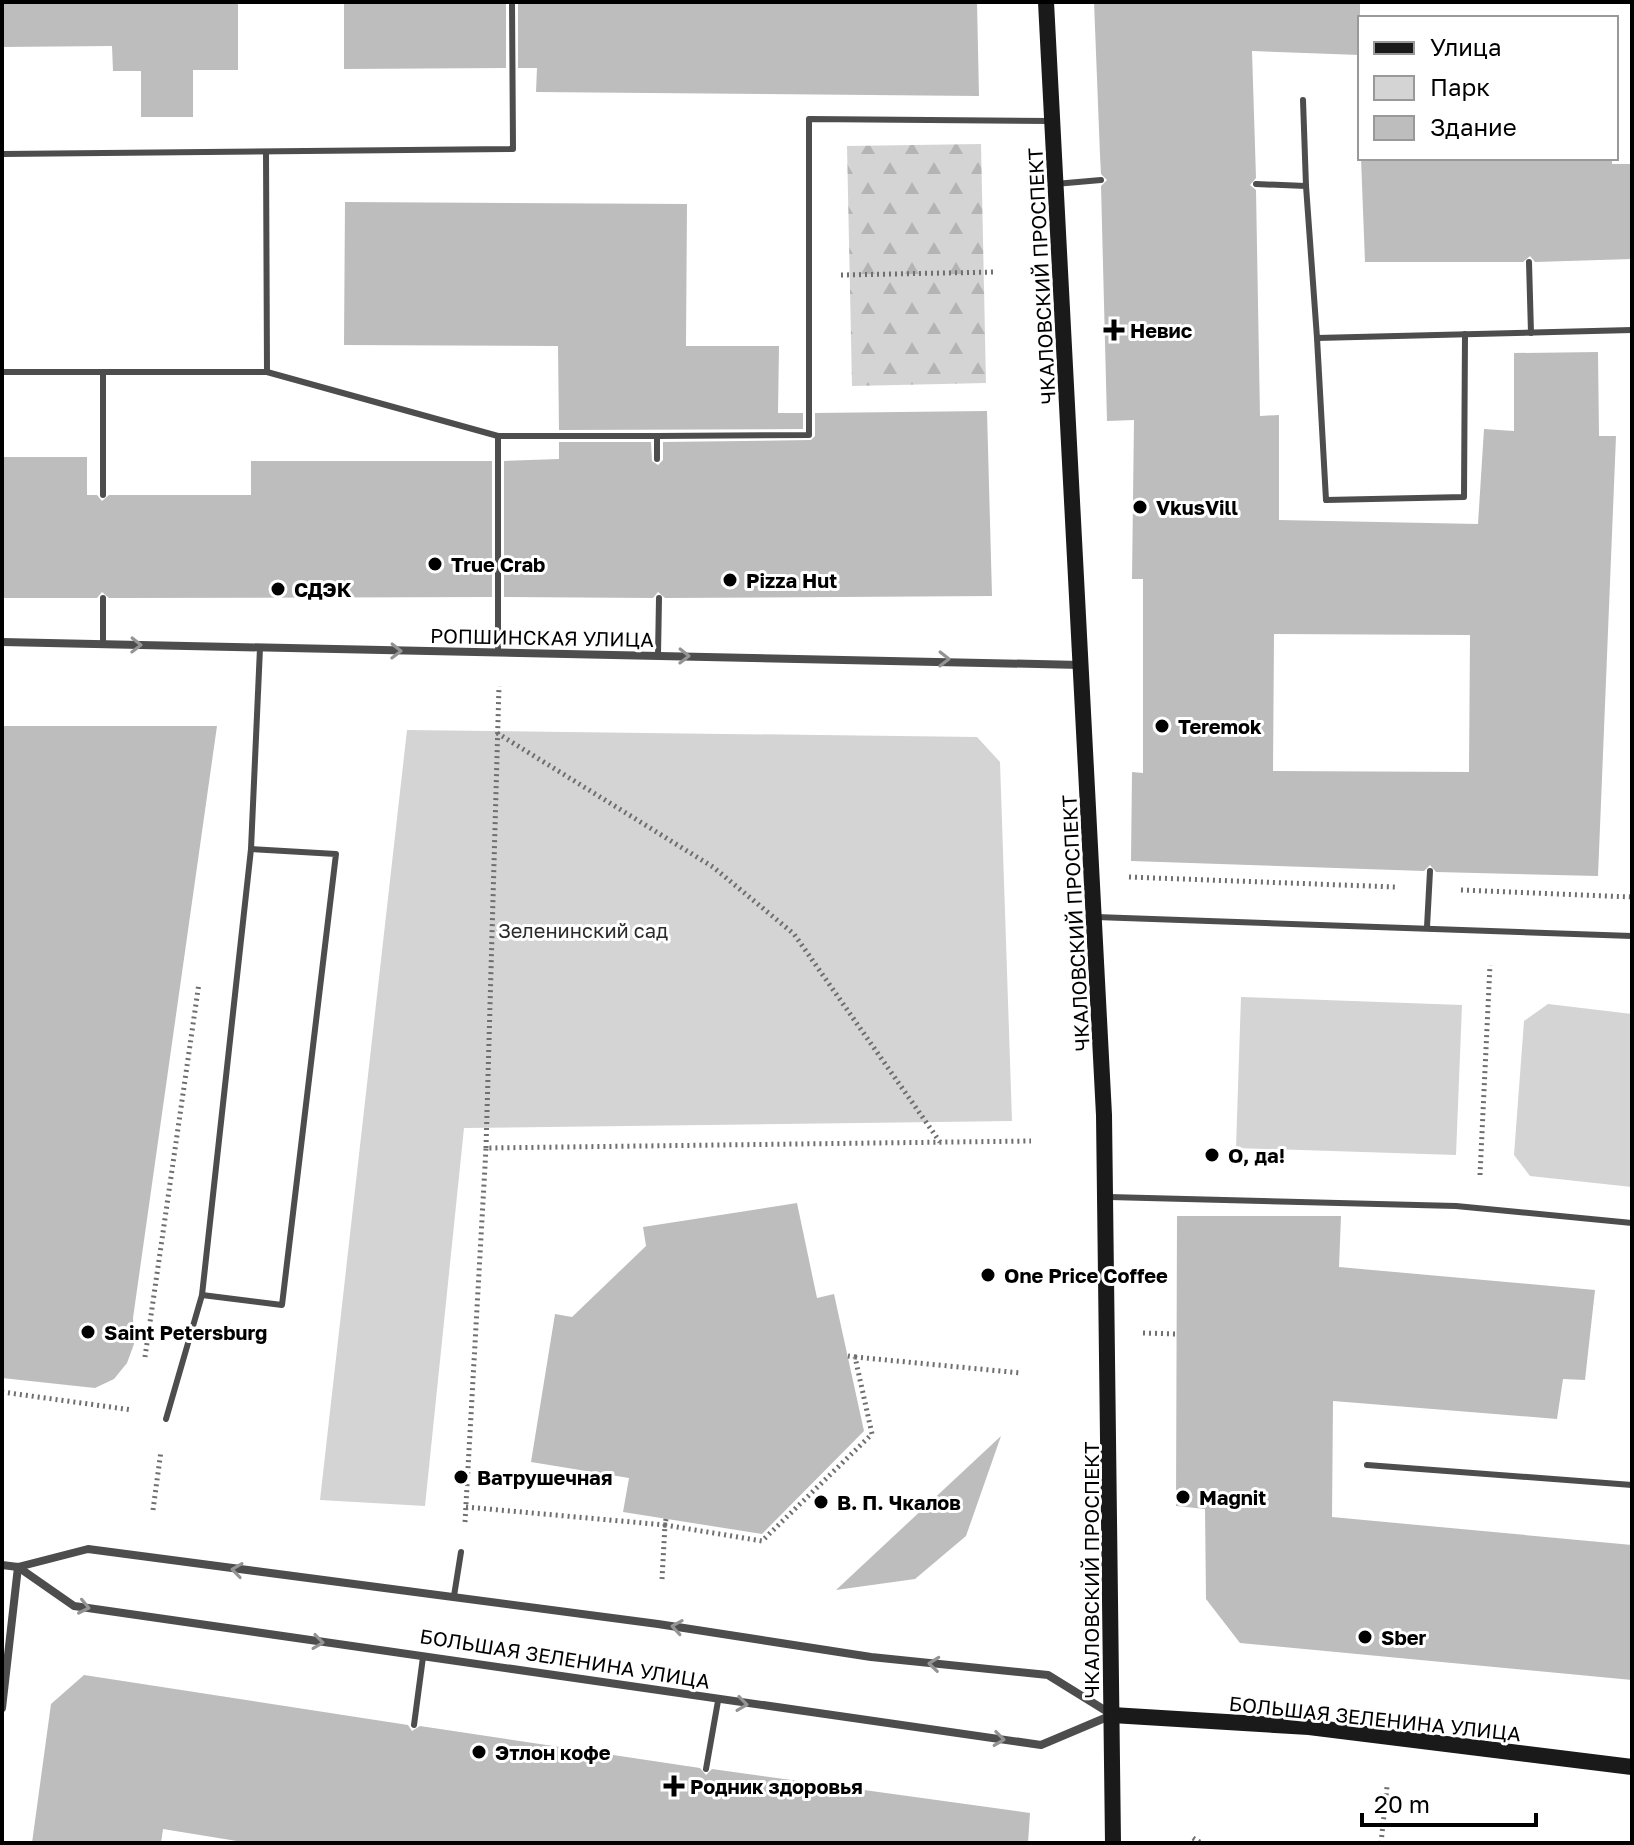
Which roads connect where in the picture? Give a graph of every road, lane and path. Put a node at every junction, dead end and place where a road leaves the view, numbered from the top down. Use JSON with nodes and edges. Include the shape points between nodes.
{"nodes":[{"id":1,"x":512,"y":2,"type":"edge"},
{"id":2,"x":1046,"y":2,"type":"edge"},
{"id":3,"x":1303,"y":100,"type":"dead end"},
{"id":4,"x":1052,"y":121,"type":"junction"},
{"id":5,"x":266,"y":152,"type":"junction"},
{"id":6,"x":2,"y":154,"type":"edge"},
{"id":7,"x":1101,"y":180,"type":"dead end"},
{"id":8,"x":1055,"y":184,"type":"junction"},
{"id":9,"x":1256,"y":184,"type":"dead end"},
{"id":10,"x":1306,"y":186,"type":"junction"},
{"id":11,"x":1529,"y":262,"type":"dead end"},
{"id":12,"x":996,"y":272,"type":"dead end"},
{"id":13,"x":809,"y":276,"type":"junction"},
{"id":14,"x":1632,"y":330,"type":"edge"},
{"id":15,"x":1531,"y":333,"type":"junction"},
{"id":16,"x":1465,"y":334,"type":"junction"},
{"id":17,"x":1317,"y":338,"type":"junction"},
{"id":18,"x":2,"y":372,"type":"edge"},
{"id":19,"x":103,"y":372,"type":"junction"},
{"id":20,"x":267,"y":372,"type":"junction"},
{"id":21,"x":498,"y":436,"type":"junction"},
{"id":22,"x":657,"y":436,"type":"junction"},
{"id":23,"x":657,"y":459,"type":"dead end"},
{"id":24,"x":103,"y":495,"type":"dead end"},
{"id":25,"x":103,"y":598,"type":"dead end"},
{"id":26,"x":659,"y":598,"type":"dead end"},
{"id":27,"x":2,"y":642,"type":"edge"},
{"id":28,"x":103,"y":644,"type":"junction"},
{"id":29,"x":260,"y":648,"type":"junction"},
{"id":30,"x":498,"y":653,"type":"junction"},
{"id":31,"x":658,"y":655,"type":"junction"},
{"id":32,"x":1082,"y":665,"type":"junction"},
{"id":33,"x":497,"y":733,"type":"junction"},
{"id":34,"x":251,"y":849,"type":"junction"},
{"id":35,"x":1430,"y":871,"type":"dead end"},
{"id":36,"x":1123,"y":877,"type":"dead end"},
{"id":37,"x":1430,"y":889,"type":"junction"},
{"id":38,"x":1632,"y":897,"type":"edge"},
{"id":39,"x":1095,"y":917,"type":"junction"},
{"id":40,"x":1427,"y":927,"type":"junction"},
{"id":41,"x":1491,"y":931,"type":"junction"},
{"id":42,"x":1632,"y":936,"type":"edge"},
{"id":43,"x":200,"y":973,"type":"dead end"},
{"id":44,"x":1031,"y":1141,"type":"dead end"},
{"id":45,"x":941,"y":1142,"type":"junction"},
{"id":46,"x":486,"y":1148,"type":"junction"},
{"id":47,"x":1105,"y":1196,"type":"junction"},
{"id":48,"x":1479,"y":1208,"type":"junction"},
{"id":49,"x":1632,"y":1223,"type":"edge"},
{"id":50,"x":202,"y":1295,"type":"junction"},
{"id":51,"x":1142,"y":1333,"type":"dead end"},
{"id":52,"x":1177,"y":1334,"type":"dead end"},
{"id":53,"x":848,"y":1356,"type":"dead end"},
{"id":54,"x":855,"y":1357,"type":"junction"},
{"id":55,"x":144,"y":1360,"type":"dead end"},
{"id":56,"x":1021,"y":1373,"type":"dead end"},
{"id":57,"x":2,"y":1392,"type":"edge"},
{"id":58,"x":135,"y":1398,"type":"dead end"},
{"id":59,"x":132,"y":1410,"type":"junction"},
{"id":60,"x":166,"y":1419,"type":"junction"},
{"id":61,"x":1367,"y":1465,"type":"dead end"},
{"id":62,"x":1632,"y":1485,"type":"edge"},
{"id":63,"x":466,"y":1507,"type":"junction"},
{"id":64,"x":153,"y":1510,"type":"dead end"},
{"id":65,"x":666,"y":1522,"type":"junction"},
{"id":66,"x":461,"y":1552,"type":"joint"},
{"id":67,"x":2,"y":1565,"type":"edge"},
{"id":68,"x":18,"y":1567,"type":"junction"},
{"id":69,"x":662,"y":1579,"type":"dead end"},
{"id":70,"x":454,"y":1596,"type":"junction"},
{"id":71,"x":423,"y":1657,"type":"junction"},
{"id":72,"x":718,"y":1701,"type":"junction"},
{"id":73,"x":2,"y":1708,"type":"edge"},
{"id":74,"x":1112,"y":1715,"type":"junction"},
{"id":75,"x":414,"y":1725,"type":"dead end"},
{"id":76,"x":1632,"y":1767,"type":"edge"},
{"id":77,"x":706,"y":1769,"type":"dead end"},
{"id":78,"x":1387,"y":1787,"type":"dead end"},
{"id":79,"x":1193,"y":1838,"type":"dead end"},
{"id":80,"x":1113,"y":1843,"type":"edge"},
{"id":81,"x":1201,"y":1843,"type":"edge"},
{"id":82,"x":1381,"y":1843,"type":"edge"}],
"edges":[{"from":1,"to":5,"type":"lane","via":[[513,149]]},
{"from":2,"to":4,"type":"street","name":"ЧКАЛОВСКИЙ ПРОСПЕКТ"},
{"from":3,"to":10,"type":"lane"},
{"from":4,"to":8,"type":"street","name":"ЧКАЛОВСКИЙ ПРОСПЕКТ"},
{"from":4,"to":13,"type":"lane","via":[[809,119]]},
{"from":5,"to":6,"type":"lane"},
{"from":5,"to":20,"type":"lane"},
{"from":7,"to":8,"type":"lane"},
{"from":8,"to":32,"type":"street","name":"ЧКАЛОВСКИЙ ПРОСПЕКТ"},
{"from":9,"to":10,"type":"lane"},
{"from":10,"to":17,"type":"lane"},
{"from":11,"to":15,"type":"lane"},
{"from":12,"to":13,"type":"path"},
{"from":13,"to":22,"type":"lane","via":[[809,435]]},
{"from":14,"to":15,"type":"lane"},
{"from":15,"to":16,"type":"lane"},
{"from":16,"to":17,"type":"lane"},
{"from":16,"to":17,"type":"lane","via":[[1464,497],[1326,500]]},
{"from":18,"to":19,"type":"lane"},
{"from":19,"to":20,"type":"lane"},
{"from":19,"to":24,"type":"lane"},
{"from":20,"to":21,"type":"lane"},
{"from":21,"to":22,"type":"lane"},
{"from":21,"to":30,"type":"lane"},
{"from":22,"to":23,"type":"lane"},
{"from":25,"to":28,"type":"lane"},
{"from":26,"to":31,"type":"lane"},
{"from":27,"to":28,"type":"street","name":"РОПШИНСКАЯ УЛИЦА"},
{"from":28,"to":29,"type":"street","name":"РОПШИНСКАЯ УЛИЦА","one_way":true},
{"from":29,"to":30,"type":"street","name":"РОПШИНСКАЯ УЛИЦА","one_way":true},
{"from":29,"to":34,"type":"lane"},
{"from":30,"to":31,"type":"street","name":"РОПШИНСКАЯ УЛИЦА"},
{"from":30,"to":33,"type":"path"},
{"from":31,"to":32,"type":"street","name":"РОПШИНСКАЯ УЛИЦА","one_way":true},
{"from":32,"to":39,"type":"street","name":"ЧКАЛОВСКИЙ ПРОСПЕКТ"},
{"from":33,"to":45,"type":"path","via":[[713,867],[794,934]]},
{"from":33,"to":46,"type":"path"},
{"from":34,"to":50,"type":"lane"},
{"from":34,"to":50,"type":"lane","via":[[336,854],[282,1305]]},
{"from":35,"to":37,"type":"lane"},
{"from":36,"to":37,"type":"path"},
{"from":37,"to":38,"type":"path"},
{"from":37,"to":40,"type":"lane"},
{"from":39,"to":40,"type":"lane"},
{"from":39,"to":47,"type":"street","name":"ЧКАЛОВСКИЙ ПРОСПЕКТ"},
{"from":40,"to":41,"type":"lane"},
{"from":41,"to":42,"type":"lane"},
{"from":41,"to":48,"type":"path"},
{"from":43,"to":55,"type":"path"},
{"from":44,"to":45,"type":"path"},
{"from":45,"to":46,"type":"path"},
{"from":46,"to":63,"type":"path"},
{"from":47,"to":48,"type":"lane"},
{"from":47,"to":74,"type":"street","name":"ЧКАЛОВСКИЙ ПРОСПЕКТ"},
{"from":48,"to":49,"type":"lane"},
{"from":50,"to":60,"type":"lane"},
{"from":51,"to":52,"type":"path"},
{"from":53,"to":54,"type":"path"},
{"from":54,"to":56,"type":"path"},
{"from":54,"to":65,"type":"path","via":[[872,1434],[762,1541]]},
{"from":57,"to":59,"type":"path"},
{"from":58,"to":59,"type":"path"},
{"from":59,"to":60,"type":"path"},
{"from":60,"to":64,"type":"path"},
{"from":61,"to":62,"type":"lane"},
{"from":63,"to":65,"type":"path"},
{"from":63,"to":66,"type":"path"},
{"from":65,"to":69,"type":"path"},
{"from":66,"to":70,"type":"lane"},
{"from":67,"to":68,"type":"street","name":"БОЛЬШАЯ ЗЕЛЕНИНА УЛИЦА"},
{"from":70,"to":68,"type":"street","name":"БОЛЬШАЯ ЗЕЛЕНИНА УЛИЦА","one_way":true,"via":[[88,1549]]},
{"from":68,"to":71,"type":"street","name":"БОЛЬШАЯ ЗЕЛЕНИНА УЛИЦА","one_way":true,"via":[[74,1606]]},
{"from":68,"to":73,"type":"street"},
{"from":74,"to":70,"type":"street","name":"БОЛЬШАЯ ЗЕЛЕНИНА УЛИЦА","one_way":true,"via":[[1048,1675],[871,1657]]},
{"from":71,"to":72,"type":"street","name":"БОЛЬШАЯ ЗЕЛЕНИНА УЛИЦА"},
{"from":71,"to":75,"type":"lane"},
{"from":72,"to":74,"type":"street","name":"БОЛЬШАЯ ЗЕЛЕНИНА УЛИЦА","one_way":true,"via":[[1041,1745]]},
{"from":72,"to":77,"type":"lane"},
{"from":74,"to":76,"type":"street","name":"БОЛЬШАЯ ЗЕЛЕНИНА УЛИЦА","via":[[1309,1727]]},
{"from":74,"to":80,"type":"street","name":"ЧКАЛОВСКИЙ ПРОСПЕКТ"},
{"from":78,"to":82,"type":"path"},
{"from":79,"to":81,"type":"path"}]}
